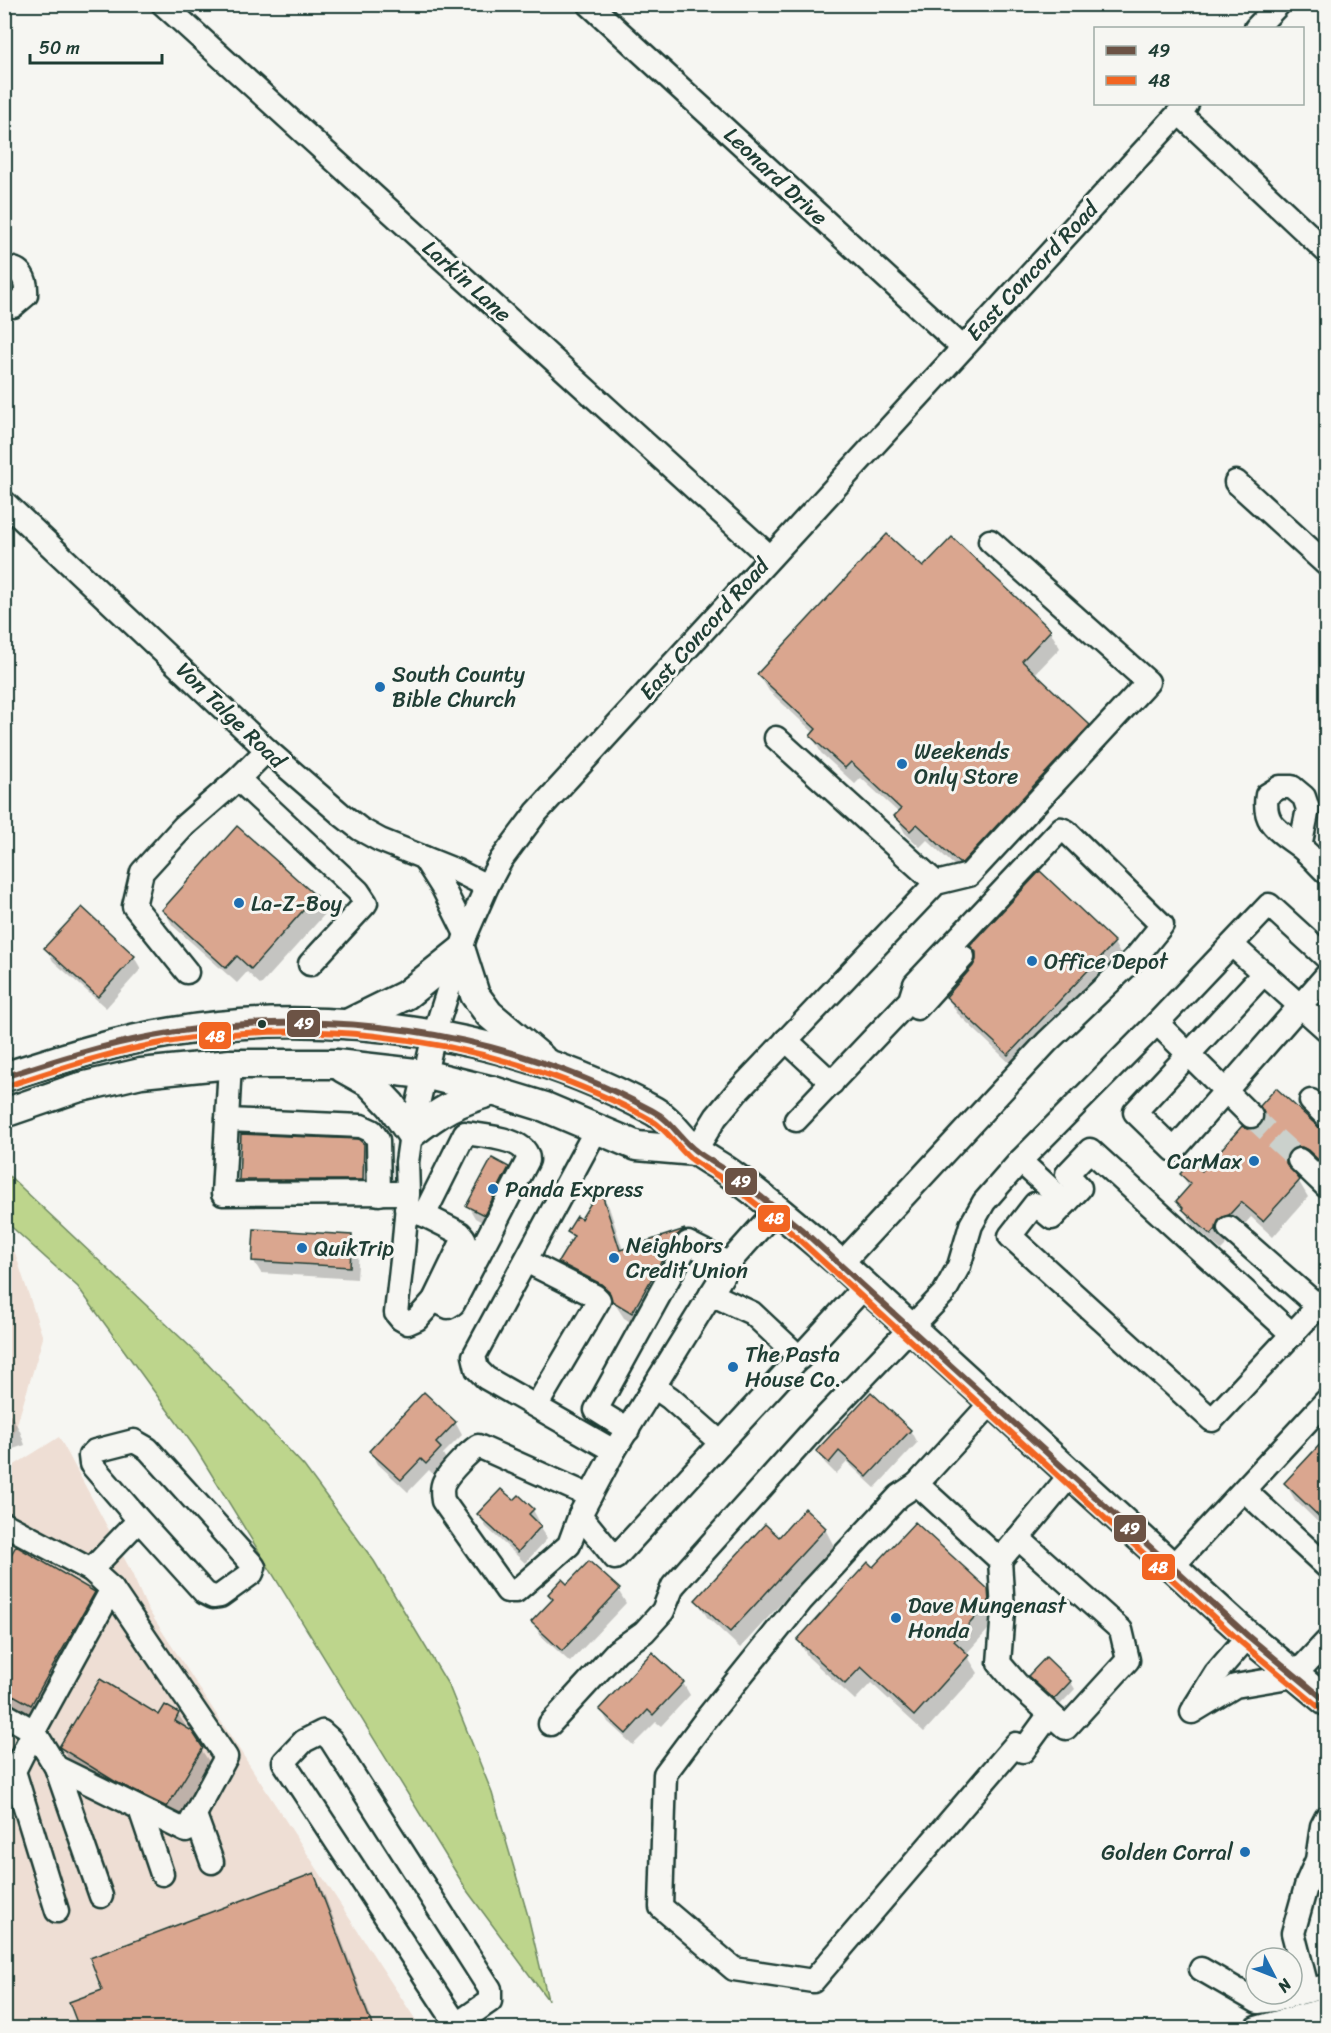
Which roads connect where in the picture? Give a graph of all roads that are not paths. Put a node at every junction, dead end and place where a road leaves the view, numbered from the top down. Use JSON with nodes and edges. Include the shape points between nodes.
{"nodes":[{"id":1,"x":163,"y":4,"type":"edge"},
{"id":2,"x":589,"y":4,"type":"edge"},
{"id":3,"x":1279,"y":4,"type":"edge"},
{"id":4,"x":1257,"y":27,"type":"edge"},
{"id":5,"x":1183,"y":108,"type":"edge"},
{"id":6,"x":1326,"y":251,"type":"edge"},
{"id":7,"x":4,"y":268,"type":"edge"},
{"id":8,"x":4,"y":306,"type":"edge"},
{"id":9,"x":962,"y":347,"type":"junction"},
{"id":10,"x":1236,"y":482,"type":"dead end"},
{"id":11,"x":4,"y":502,"type":"edge"},
{"id":12,"x":990,"y":542,"type":"dead end"},
{"id":13,"x":770,"y":557,"type":"junction"},
{"id":14,"x":1326,"y":564,"type":"edge"},
{"id":15,"x":776,"y":738,"type":"dead end"},
{"id":16,"x":267,"y":750,"type":"junction"},
{"id":17,"x":238,"y":779,"type":"junction"},
{"id":18,"x":1300,"y":847,"type":"dead end"},
{"id":19,"x":424,"y":858,"type":"junction"},
{"id":20,"x":1326,"y":872,"type":"edge"},
{"id":21,"x":936,"y":883,"type":"junction"},
{"id":22,"x":487,"y":885,"type":"junction"},
{"id":23,"x":463,"y":943,"type":"junction"},
{"id":24,"x":1232,"y":945,"type":"junction"},
{"id":25,"x":963,"y":957,"type":"dead end"},
{"id":26,"x":1326,"y":957,"type":"edge"},
{"id":27,"x":310,"y":964,"type":"dead end"},
{"id":28,"x":187,"y":972,"type":"dead end"},
{"id":29,"x":1264,"y":974,"type":"junction"},
{"id":30,"x":1326,"y":976,"type":"edge"},
{"id":31,"x":914,"y":1004,"type":"junction"},
{"id":32,"x":1300,"y":1005,"type":"junction"},
{"id":33,"x":1156,"y":1023,"type":"junction"},
{"id":34,"x":347,"y":1024,"type":"junction"},
{"id":35,"x":1326,"y":1029,"type":"edge"},
{"id":36,"x":434,"y":1035,"type":"junction"},
{"id":37,"x":782,"y":1044,"type":"junction"},
{"id":38,"x":1188,"y":1055,"type":"junction"},
{"id":39,"x":230,"y":1064,"type":"junction"},
{"id":40,"x":336,"y":1064,"type":"junction"},
{"id":41,"x":549,"y":1065,"type":"junction"},
{"id":42,"x":424,"y":1074,"type":"junction"},
{"id":43,"x":5,"y":1077,"type":"edge"},
{"id":44,"x":828,"y":1087,"type":"junction"},
{"id":45,"x":493,"y":1091,"type":"junction"},
{"id":46,"x":1226,"y":1092,"type":"junction"},
{"id":47,"x":4,"y":1113,"type":"edge"},
{"id":48,"x":1251,"y":1116,"type":"tunnel mouth"},
{"id":49,"x":227,"y":1120,"type":"junction"},
{"id":50,"x":796,"y":1120,"type":"dead end"},
{"id":51,"x":597,"y":1128,"type":"junction"},
{"id":52,"x":411,"y":1134,"type":"junction"},
{"id":53,"x":695,"y":1151,"type":"junction"},
{"id":54,"x":1299,"y":1160,"type":"tunnel mouth"},
{"id":55,"x":1020,"y":1161,"type":"junction"},
{"id":56,"x":1326,"y":1186,"type":"edge"},
{"id":57,"x":379,"y":1194,"type":"junction"},
{"id":58,"x":1066,"y":1203,"type":"junction"},
{"id":59,"x":413,"y":1206,"type":"junction"},
{"id":60,"x":777,"y":1209,"type":"junction"},
{"id":61,"x":1230,"y":1228,"type":"dead end"},
{"id":62,"x":525,"y":1261,"type":"junction"},
{"id":63,"x":730,"y":1264,"type":"junction"},
{"id":64,"x":841,"y":1264,"type":"junction"},
{"id":65,"x":865,"y":1286,"type":"junction"},
{"id":66,"x":711,"y":1294,"type":"junction"},
{"id":67,"x":434,"y":1300,"type":"junction"},
{"id":68,"x":1322,"y":1302,"type":"edge"},
{"id":69,"x":911,"y":1328,"type":"junction"},
{"id":70,"x":1293,"y":1335,"type":"junction"},
{"id":71,"x":800,"y":1358,"type":"junction"},
{"id":72,"x":654,"y":1387,"type":"junction"},
{"id":73,"x":1326,"y":1401,"type":"edge"},
{"id":74,"x":992,"y":1402,"type":"junction"},
{"id":75,"x":537,"y":1406,"type":"junction"},
{"id":76,"x":628,"y":1430,"type":"junction"},
{"id":77,"x":721,"y":1443,"type":"junction"},
{"id":78,"x":614,"y":1451,"type":"junction"},
{"id":79,"x":1071,"y":1474,"type":"junction"},
{"id":80,"x":917,"y":1484,"type":"junction"},
{"id":81,"x":1244,"y":1490,"type":"junction"},
{"id":82,"x":585,"y":1506,"type":"junction"},
{"id":83,"x":139,"y":1520,"type":"junction"},
{"id":84,"x":4,"y":1524,"type":"edge"},
{"id":85,"x":1018,"y":1538,"type":"junction"},
{"id":86,"x":1000,"y":1560,"type":"junction"},
{"id":87,"x":1326,"y":1566,"type":"edge"},
{"id":88,"x":1172,"y":1567,"type":"junction"},
{"id":89,"x":91,"y":1570,"type":"junction"},
{"id":90,"x":112,"y":1589,"type":"junction"},
{"id":91,"x":1248,"y":1636,"type":"junction"},
{"id":92,"x":1326,"y":1642,"type":"edge"},
{"id":93,"x":1294,"y":1676,"type":"junction"},
{"id":94,"x":1326,"y":1701,"type":"edge"},
{"id":95,"x":4,"y":1714,"type":"edge"},
{"id":96,"x":1050,"y":1714,"type":"junction"},
{"id":97,"x":550,"y":1724,"type":"dead end"},
{"id":98,"x":34,"y":1731,"type":"junction"},
{"id":99,"x":9,"y":1766,"type":"edge"},
{"id":100,"x":56,"y":1767,"type":"junction"},
{"id":101,"x":140,"y":1809,"type":"junction"},
{"id":102,"x":195,"y":1815,"type":"junction"},
{"id":103,"x":1326,"y":1818,"type":"edge"},
{"id":104,"x":212,"y":1862,"type":"dead end"},
{"id":105,"x":162,"y":1875,"type":"dead end"},
{"id":106,"x":101,"y":1896,"type":"dead end"},
{"id":107,"x":57,"y":1911,"type":"dead end"},
{"id":108,"x":1201,"y":1969,"type":"dead end"},
{"id":109,"x":1317,"y":1988,"type":"edge"},
{"id":110,"x":1326,"y":2009,"type":"edge"},
{"id":111,"x":458,"y":2026,"type":"edge"},
{"id":112,"x":1256,"y":2028,"type":"edge"}],
"edges":[{"from":1,"to":13,"type":"street","name":"Larkin Lane"},
{"from":2,"to":9,"type":"street","name":"Leonard Drive"},
{"from":3,"to":4,"type":"street"},
{"from":5,"to":6,"type":"street"},
{"from":5,"to":9,"type":"street","name":"East Concord Road"},
{"from":7,"to":8,"type":"street","via":[[18,271],[27,285],[26,295],[14,306]]},
{"from":9,"to":13,"type":"street","name":"East Concord Road"},
{"from":10,"to":14,"type":"street"},
{"from":11,"to":16,"type":"street","name":"Von Talge Road"},
{"from":12,"to":21,"type":"street","via":[[1148,682],[969,874]]},
{"from":13,"to":22,"type":"street","name":"East Concord Road","via":[[536,813]]},
{"from":15,"to":21,"type":"street"},
{"from":16,"to":17,"type":"street"},
{"from":16,"to":19,"type":"street","name":"Von Talge Road","via":[[360,829]]},
{"from":17,"to":27,"type":"street","via":[[358,891],[366,903]]},
{"from":17,"to":28,"type":"street","via":[[184,826],[142,872],[134,906]]},
{"from":18,"to":20,"type":"street"},
{"from":19,"to":22,"type":"street","name":"Von Talge Road"},
{"from":19,"to":23,"type":"street","via":[[442,888]]},
{"from":21,"to":37,"type":"street"},
{"from":22,"to":23,"type":"street","name":"East Concord Road"},
{"from":23,"to":34,"type":"main road","via":[[406,995]]},
{"from":23,"to":36,"type":"street","name":"East Concord Road"},
{"from":23,"to":41,"type":"main road","via":[[476,994],[489,1014]]},
{"from":24,"to":26,"type":"street","via":[[1269,905]]},
{"from":24,"to":29,"type":"street"},
{"from":24,"to":33,"type":"street"},
{"from":25,"to":31,"type":"street"},
{"from":29,"to":32,"type":"street"},
{"from":29,"to":38,"type":"street"},
{"from":30,"to":32,"type":"street"},
{"from":31,"to":44,"type":"street"},
{"from":31,"to":64,"type":"street","via":[[915,984],[1061,829],[1162,925],[1136,957],[1047,1042]]},
{"from":32,"to":35,"type":"street"},
{"from":32,"to":46,"type":"street"},
{"from":33,"to":38,"type":"street"},
{"from":33,"to":55,"type":"street"},
{"from":34,"to":36,"type":"main road"},
{"from":34,"to":43,"type":"main road","via":[[235,1025],[173,1032],[111,1045]]},
{"from":36,"to":41,"type":"main road"},
{"from":36,"to":42,"type":"street","name":"East Concord Road"},
{"from":37,"to":44,"type":"street"},
{"from":37,"to":53,"type":"street","via":[[716,1117]]},
{"from":38,"to":46,"type":"street"},
{"from":38,"to":46,"type":"street","via":[[1135,1112],[1174,1150]]},
{"from":39,"to":40,"type":"main road"},
{"from":39,"to":47,"type":"main road","via":[[141,1073],[77,1088]]},
{"from":39,"to":49,"type":"street"},
{"from":40,"to":42,"type":"main road"},
{"from":40,"to":52,"type":"main road","via":[[370,1083]]},
{"from":41,"to":53,"type":"main road","via":[[657,1112]]},
{"from":42,"to":45,"type":"main road"},
{"from":42,"to":52,"type":"street","name":"East Concord Road"},
{"from":44,"to":50,"type":"street"},
{"from":45,"to":51,"type":"main road"},
{"from":45,"to":52,"type":"main road","via":[[461,1100]]},
{"from":46,"to":48,"type":"street"},
{"from":49,"to":57,"type":"street","via":[[362,1126],[378,1140]]},
{"from":49,"to":57,"type":"street","via":[[223,1194]]},
{"from":51,"to":53,"type":"main road","via":[[637,1146]]},
{"from":51,"to":62,"type":"street"},
{"from":52,"to":59,"type":"street","name":"East Concord Road","via":[[407,1162]]},
{"from":53,"to":60,"type":"main road"},
{"from":54,"to":56,"type":"street"},
{"from":55,"to":58,"type":"street"},
{"from":55,"to":69,"type":"street","via":[[984,1203],[944,1293]]},
{"from":57,"to":59,"type":"street"},
{"from":58,"to":70,"type":"street","via":[[1080,1188],[1067,1174],[1090,1150]]},
{"from":58,"to":70,"type":"street","via":[[1052,1218],[1035,1204],[1010,1236],[1212,1420]]},
{"from":59,"to":67,"type":"street","via":[[464,1238]]},
{"from":59,"to":67,"type":"street","name":"East Concord Road","via":[[396,1313],[408,1323]]},
{"from":59,"to":67,"type":"street","via":[[465,1133],[519,1144],[527,1153],[528,1160],[453,1304],[448,1307]]},
{"from":60,"to":63,"type":"street"},
{"from":60,"to":64,"type":"main road"},
{"from":61,"to":68,"type":"street"},
{"from":62,"to":75,"type":"street","via":[[474,1356],[477,1369],[486,1378]]},
{"from":62,"to":75,"type":"street","via":[[599,1300]]},
{"from":63,"to":66,"type":"street"},
{"from":63,"to":76,"type":"street","via":[[688,1243],[596,1410]]},
{"from":64,"to":65,"type":"main road"},
{"from":65,"to":69,"type":"main road"},
{"from":65,"to":71,"type":"street"},
{"from":66,"to":71,"type":"street","via":[[752,1313]]},
{"from":66,"to":72,"type":"street"},
{"from":68,"to":70,"type":"street"},
{"from":69,"to":74,"type":"main road"},
{"from":69,"to":97,"type":"street","via":[[815,1428],[674,1586],[663,1611],[644,1632],[616,1650]]},
{"from":71,"to":77,"type":"street"},
{"from":72,"to":76,"type":"street"},
{"from":72,"to":77,"type":"street"},
{"from":73,"to":81,"type":"street"},
{"from":74,"to":79,"type":"main road"},
{"from":74,"to":80,"type":"street"},
{"from":75,"to":78,"type":"street"},
{"from":76,"to":78,"type":"street"},
{"from":77,"to":82,"type":"street","via":[[615,1558]]},
{"from":78,"to":82,"type":"street"},
{"from":79,"to":85,"type":"street"},
{"from":79,"to":88,"type":"main road"},
{"from":80,"to":86,"type":"street"},
{"from":80,"to":96,"type":"street","via":[[899,1496],[801,1601],[665,1774],[661,1907],[734,1969],[813,1982],[1016,1744],[1023,1751]]},
{"from":81,"to":87,"type":"street"},
{"from":81,"to":88,"type":"street"},
{"from":82,"to":82,"type":"street","via":[[569,1545],[516,1591],[507,1591],[441,1493],[444,1482],[478,1446]]},
{"from":83,"to":83,"type":"street","via":[[213,1597],[252,1573],[251,1563],[148,1449],[134,1441],[95,1450],[90,1456],[91,1464]]},
{"from":83,"to":89,"type":"street"},
{"from":84,"to":89,"type":"street"},
{"from":85,"to":86,"type":"street"},
{"from":85,"to":96,"type":"street","via":[[1121,1630],[1128,1660],[1066,1728]]},
{"from":86,"to":96,"type":"street","via":[[1003,1611],[999,1663]]},
{"from":88,"to":91,"type":"main road"},
{"from":89,"to":90,"type":"street"},
{"from":90,"to":98,"type":"street"},
{"from":90,"to":102,"type":"street","via":[[226,1757]]},
{"from":91,"to":93,"type":"main road"},
{"from":91,"to":93,"type":"street","via":[[1216,1672],[1192,1712],[1235,1686]]},
{"from":92,"to":93,"type":"street"},
{"from":93,"to":94,"type":"main road"},
{"from":95,"to":98,"type":"street"},
{"from":98,"to":99,"type":"street"},
{"from":98,"to":100,"type":"street"},
{"from":99,"to":107,"type":"street"},
{"from":100,"to":101,"type":"street"},
{"from":100,"to":106,"type":"street"},
{"from":101,"to":102,"type":"street","via":[[186,1832]]},
{"from":101,"to":105,"type":"street"},
{"from":102,"to":104,"type":"street"},
{"from":103,"to":109,"type":"street","via":[[1293,1933]]},
{"from":108,"to":109,"type":"street","via":[[1258,2002]]},
{"from":110,"to":112,"type":"street"},
{"from":111,"to":111,"type":"street","via":[[284,1762],[304,1741],[322,1732],[331,1740],[490,1989],[490,2001]]}]}
